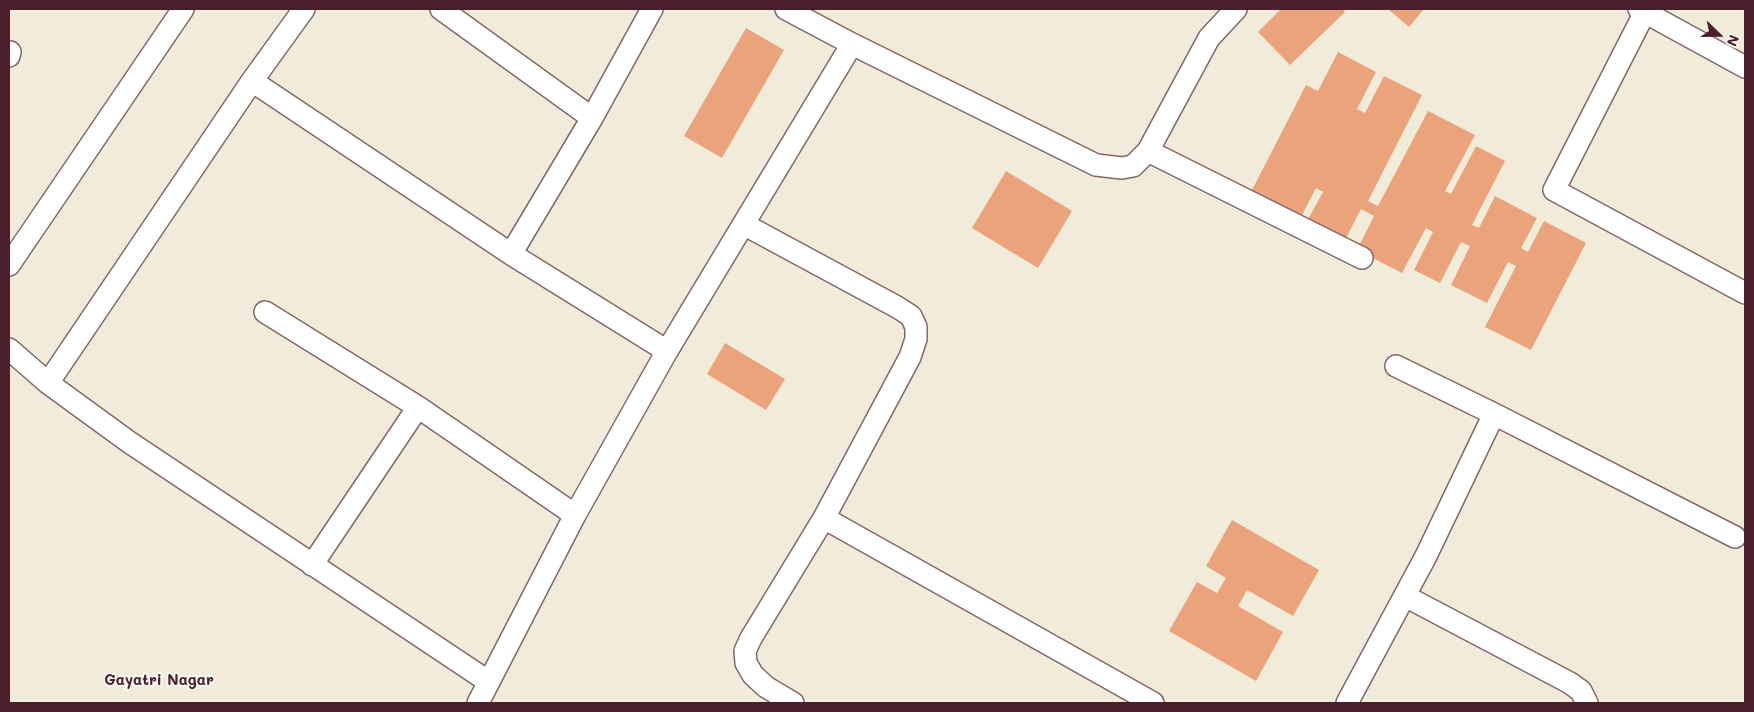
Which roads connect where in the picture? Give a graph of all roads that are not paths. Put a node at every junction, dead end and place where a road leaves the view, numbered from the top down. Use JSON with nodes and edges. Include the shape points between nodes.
{"nodes":[{"id":1,"x":183,"y":9,"type":"edge"},
{"id":2,"x":304,"y":9,"type":"edge"},
{"id":3,"x":441,"y":9,"type":"edge"},
{"id":4,"x":652,"y":9,"type":"edge"},
{"id":5,"x":786,"y":9,"type":"edge"},
{"id":6,"x":1236,"y":9,"type":"edge"},
{"id":7,"x":1642,"y":10,"type":"edge"},
{"id":8,"x":852,"y":44,"type":"junction"},
{"id":9,"x":1745,"y":67,"type":"edge"},
{"id":10,"x":252,"y":81,"type":"junction"},
{"id":11,"x":592,"y":118,"type":"junction"},
{"id":12,"x":1148,"y":151,"type":"junction"},
{"id":13,"x":744,"y":225,"type":"junction"},
{"id":14,"x":510,"y":254,"type":"junction"},
{"id":15,"x":1362,"y":258,"type":"dead end"},
{"id":16,"x":9,"y":265,"type":"edge"},
{"id":17,"x":1745,"y":293,"type":"edge"},
{"id":18,"x":266,"y":312,"type":"dead end"},
{"id":19,"x":9,"y":349,"type":"edge"},
{"id":20,"x":667,"y":351,"type":"junction"},
{"id":21,"x":1396,"y":366,"type":"dead end"},
{"id":22,"x":48,"y":383,"type":"junction"},
{"id":23,"x":418,"y":407,"type":"junction"},
{"id":24,"x":1494,"y":414,"type":"junction"},
{"id":25,"x":575,"y":515,"type":"junction"},
{"id":26,"x":824,"y":518,"type":"junction"},
{"id":27,"x":1735,"y":537,"type":"dead end"},
{"id":28,"x":312,"y":565,"type":"junction"},
{"id":29,"x":1405,"y":596,"type":"junction"},
{"id":30,"x":489,"y":682,"type":"junction"},
{"id":31,"x":478,"y":703,"type":"edge"},
{"id":32,"x":793,"y":703,"type":"edge"},
{"id":33,"x":1153,"y":703,"type":"edge"},
{"id":34,"x":1347,"y":703,"type":"edge"},
{"id":35,"x":1587,"y":703,"type":"edge"}],
"edges":[{"from":1,"to":16,"type":"street"},
{"from":2,"to":10,"type":"street"},
{"from":3,"to":11,"type":"street"},
{"from":4,"to":11,"type":"street"},
{"from":5,"to":8,"type":"street"},
{"from":6,"to":12,"type":"street","via":[[1209,38]]},
{"from":7,"to":9,"type":"street"},
{"from":7,"to":17,"type":"street","via":[[1554,190]]},
{"from":8,"to":12,"type":"street","via":[[1096,165],[1133,166]]},
{"from":8,"to":13,"type":"street"},
{"from":10,"to":14,"type":"street"},
{"from":10,"to":22,"type":"street"},
{"from":11,"to":14,"type":"street"},
{"from":12,"to":15,"type":"street"},
{"from":13,"to":20,"type":"street"},
{"from":13,"to":26,"type":"street","via":[[898,307],[911,316],[916,327],[916,340],[910,357]]},
{"from":14,"to":20,"type":"street"},
{"from":18,"to":23,"type":"street"},
{"from":19,"to":22,"type":"street"},
{"from":20,"to":25,"type":"street"},
{"from":21,"to":24,"type":"street"},
{"from":22,"to":28,"type":"street","via":[[129,442]]},
{"from":23,"to":25,"type":"street"},
{"from":23,"to":28,"type":"street"},
{"from":24,"to":27,"type":"street"},
{"from":24,"to":29,"type":"street"},
{"from":25,"to":30,"type":"street"},
{"from":26,"to":32,"type":"street","via":[[745,651],[746,662],[753,675]]},
{"from":26,"to":33,"type":"street"},
{"from":28,"to":30,"type":"street"},
{"from":29,"to":34,"type":"street"},
{"from":29,"to":35,"type":"street","via":[[1570,683],[1581,691]]},
{"from":30,"to":31,"type":"street"}]}
